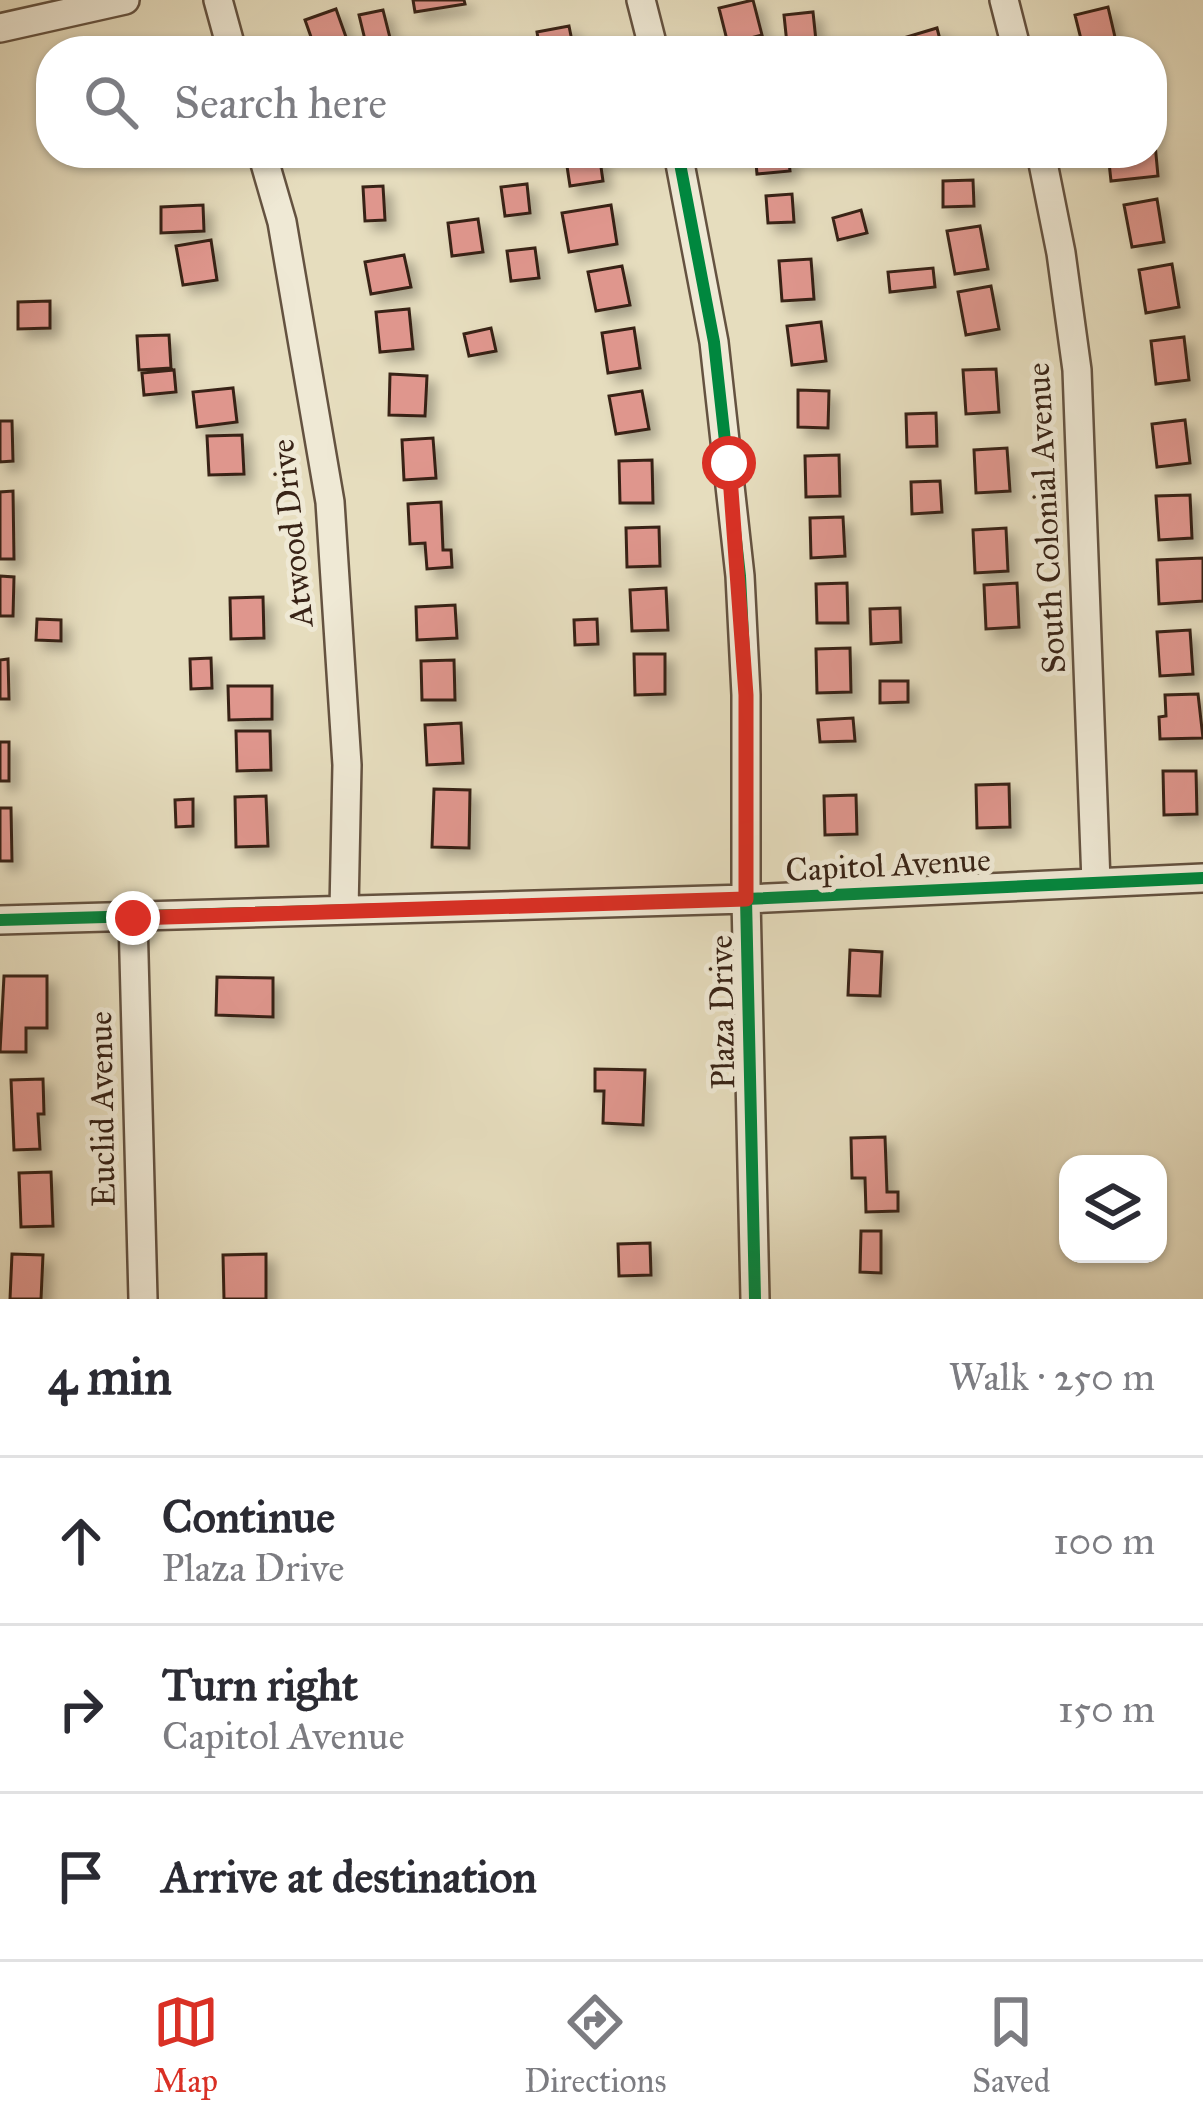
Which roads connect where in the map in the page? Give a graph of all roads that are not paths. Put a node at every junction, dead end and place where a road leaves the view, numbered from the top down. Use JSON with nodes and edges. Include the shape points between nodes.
{"nodes":[{"id":1,"x":125,"y":0,"type":"edge"},
{"id":2,"x":218,"y":0,"type":"edge"},
{"id":3,"x":641,"y":0,"type":"edge"},
{"id":4,"x":1004,"y":0,"type":"edge"},
{"id":5,"x":0,"y":28,"type":"edge"},
{"id":6,"x":228,"y":36,"type":"edge"},
{"id":7,"x":650,"y":36,"type":"edge"},
{"id":8,"x":1013,"y":36,"type":"edge"},
{"id":9,"x":266,"y":168,"type":"edge"},
{"id":10,"x":681,"y":168,"type":"edge"},
{"id":11,"x":1044,"y":168,"type":"edge"},
{"id":12,"x":1203,"y":878,"type":"edge"},
{"id":13,"x":1096,"y":882,"type":"junction"},
{"id":14,"x":746,"y":899,"type":"junction"},
{"id":15,"x":344,"y":910,"type":"junction"},
{"id":16,"x":133,"y":918,"type":"junction"},
{"id":17,"x":0,"y":920,"type":"edge"},
{"id":18,"x":143,"y":1299,"type":"edge"},
{"id":19,"x":755,"y":1299,"type":"edge"}],
"edges":[{"from":1,"to":5,"type":"street"},
{"from":2,"to":6,"type":"street"},
{"from":3,"to":7,"type":"street"},
{"from":4,"to":8,"type":"street"},
{"from":9,"to":15,"type":"street","name":"Atwood Drive","via":[[330,502],[347,765]]},
{"from":10,"to":14,"type":"street","name":"Plaza Drive","via":[[714,342],[740,576]]},
{"from":11,"to":13,"type":"street","name":"South Colonial Avenue","via":[[1077,370]]},
{"from":12,"to":13,"type":"street","name":"Capitol Avenue"},
{"from":13,"to":14,"type":"street","name":"Capitol Avenue"},
{"from":14,"to":15,"type":"street","name":"Capitol Avenue"},
{"from":14,"to":19,"type":"street","name":"Plaza Drive"},
{"from":15,"to":16,"type":"street","name":"Capitol Avenue"},
{"from":16,"to":17,"type":"street","name":"Capitol Avenue"},
{"from":16,"to":18,"type":"street","name":"Euclid Avenue"}]}
